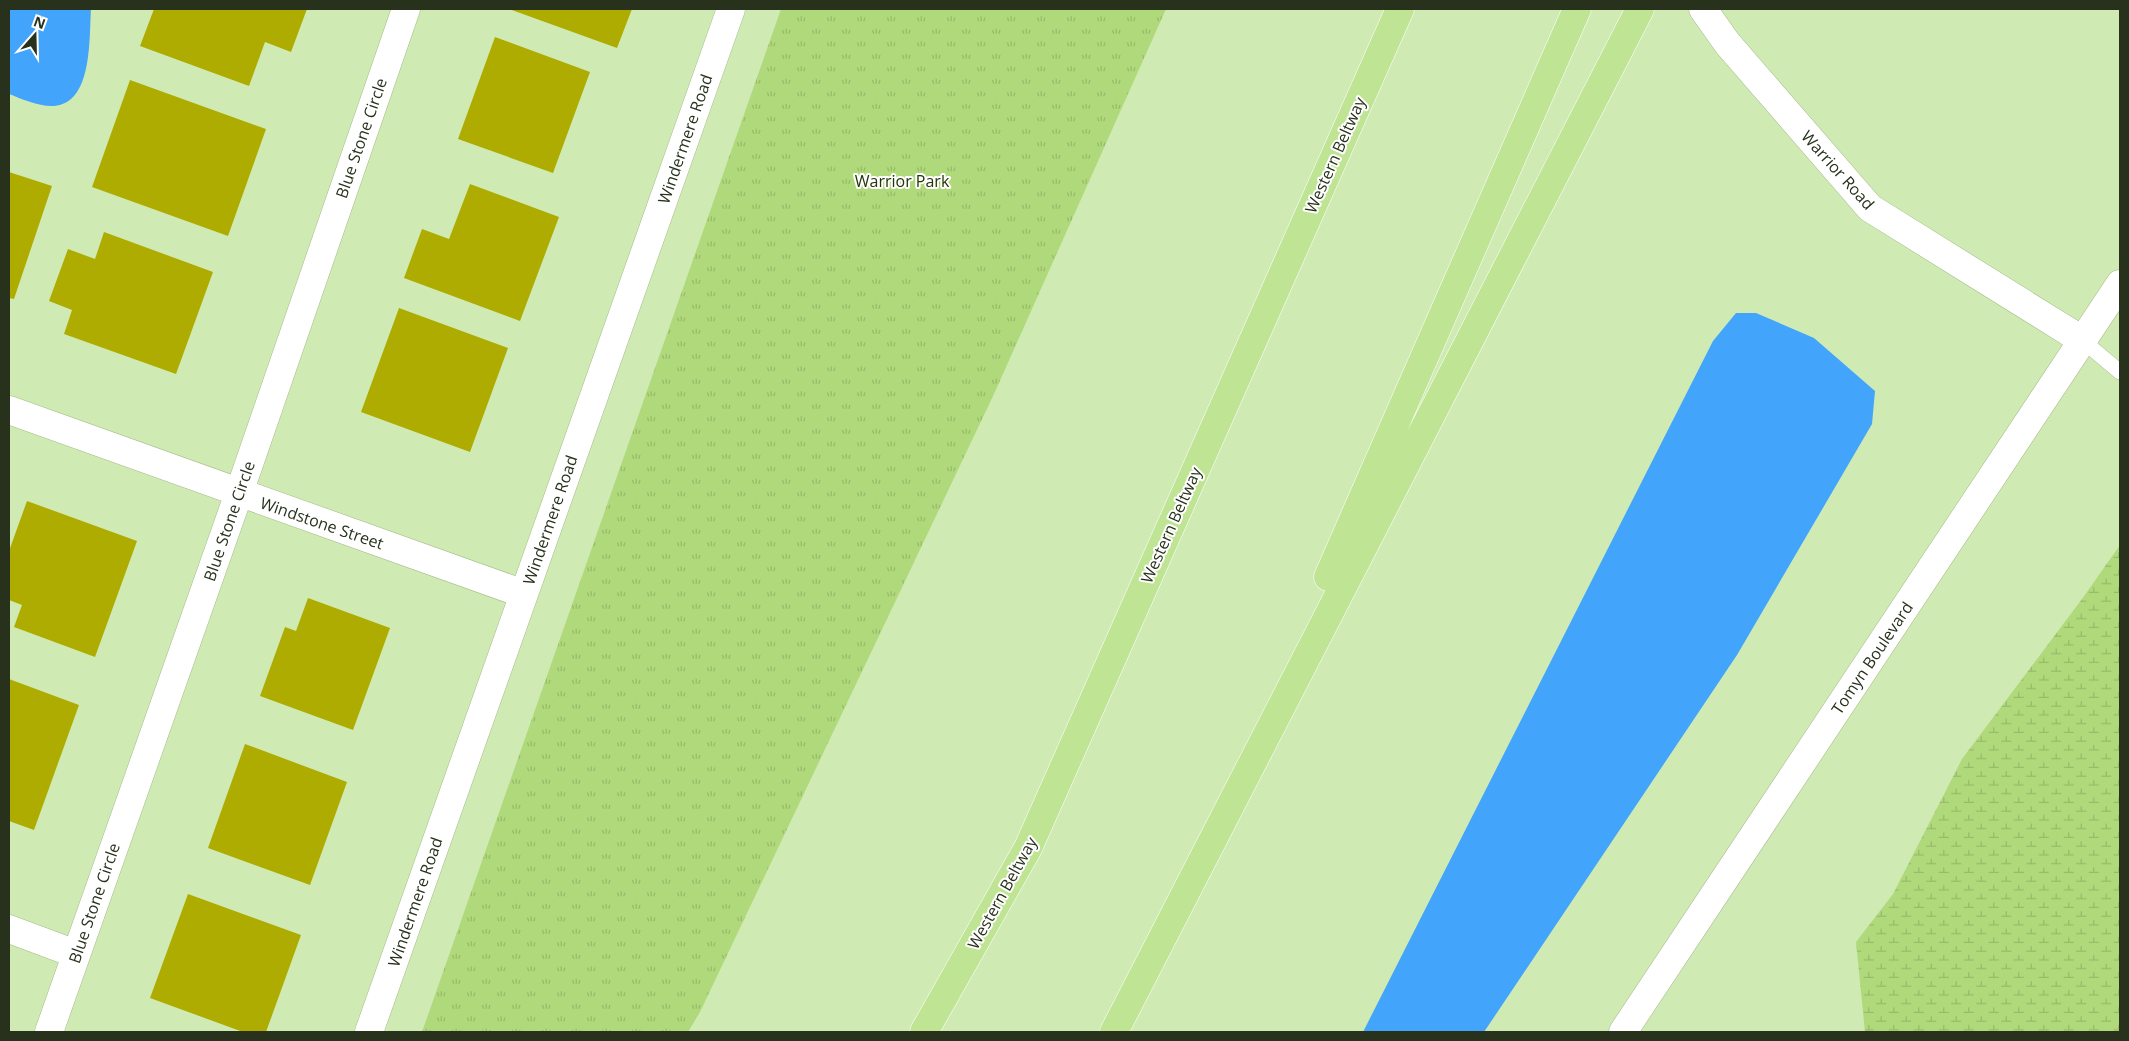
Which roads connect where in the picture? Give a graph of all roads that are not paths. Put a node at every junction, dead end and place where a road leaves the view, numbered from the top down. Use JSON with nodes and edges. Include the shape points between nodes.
{"nodes":[{"id":1,"x":406,"y":9,"type":"edge"},
{"id":2,"x":731,"y":9,"type":"edge"},
{"id":3,"x":1400,"y":9,"type":"edge"},
{"id":4,"x":1640,"y":9,"type":"edge"},
{"id":5,"x":1703,"y":9,"type":"edge"},
{"id":6,"x":1575,"y":14,"type":"edge"},
{"id":7,"x":2120,"y":284,"type":"edge"},
{"id":8,"x":2082,"y":340,"type":"junction"},
{"id":9,"x":2120,"y":372,"type":"edge"},
{"id":10,"x":9,"y":410,"type":"edge"},
{"id":11,"x":239,"y":493,"type":"junction"},
{"id":12,"x":524,"y":594,"type":"junction"},
{"id":13,"x":9,"y":929,"type":"edge"},
{"id":14,"x":76,"y":954,"type":"junction"},
{"id":15,"x":49,"y":1032,"type":"edge"},
{"id":16,"x":368,"y":1032,"type":"edge"},
{"id":17,"x":924,"y":1032,"type":"edge"},
{"id":18,"x":1112,"y":1032,"type":"edge"},
{"id":19,"x":1623,"y":1032,"type":"edge"}],
"edges":[{"from":1,"to":11,"type":"street","name":"Blue Stone Circle"},
{"from":2,"to":12,"type":"street","name":"Windermere Road"},
{"from":3,"to":17,"type":"highway","name":"Western Beltway","via":[[1028,848]]},
{"from":4,"to":18,"type":"highway"},
{"from":5,"to":8,"type":"street","name":"Warrior Road","via":[[1727,43],[1870,208]]},
{"from":6,"to":18,"type":"highway","via":[[1337,558]]},
{"from":7,"to":8,"type":"street","name":"Tomyn Boulevard"},
{"from":8,"to":9,"type":"lane"},
{"from":8,"to":19,"type":"street","name":"Tomyn Boulevard"},
{"from":10,"to":11,"type":"street","name":"Windstone Street"},
{"from":11,"to":12,"type":"street","name":"Windstone Street"},
{"from":11,"to":14,"type":"street","name":"Blue Stone Circle"},
{"from":12,"to":16,"type":"street","name":"Windermere Road"},
{"from":13,"to":14,"type":"street"},
{"from":14,"to":15,"type":"street","name":"Blue Stone Circle"}]}
